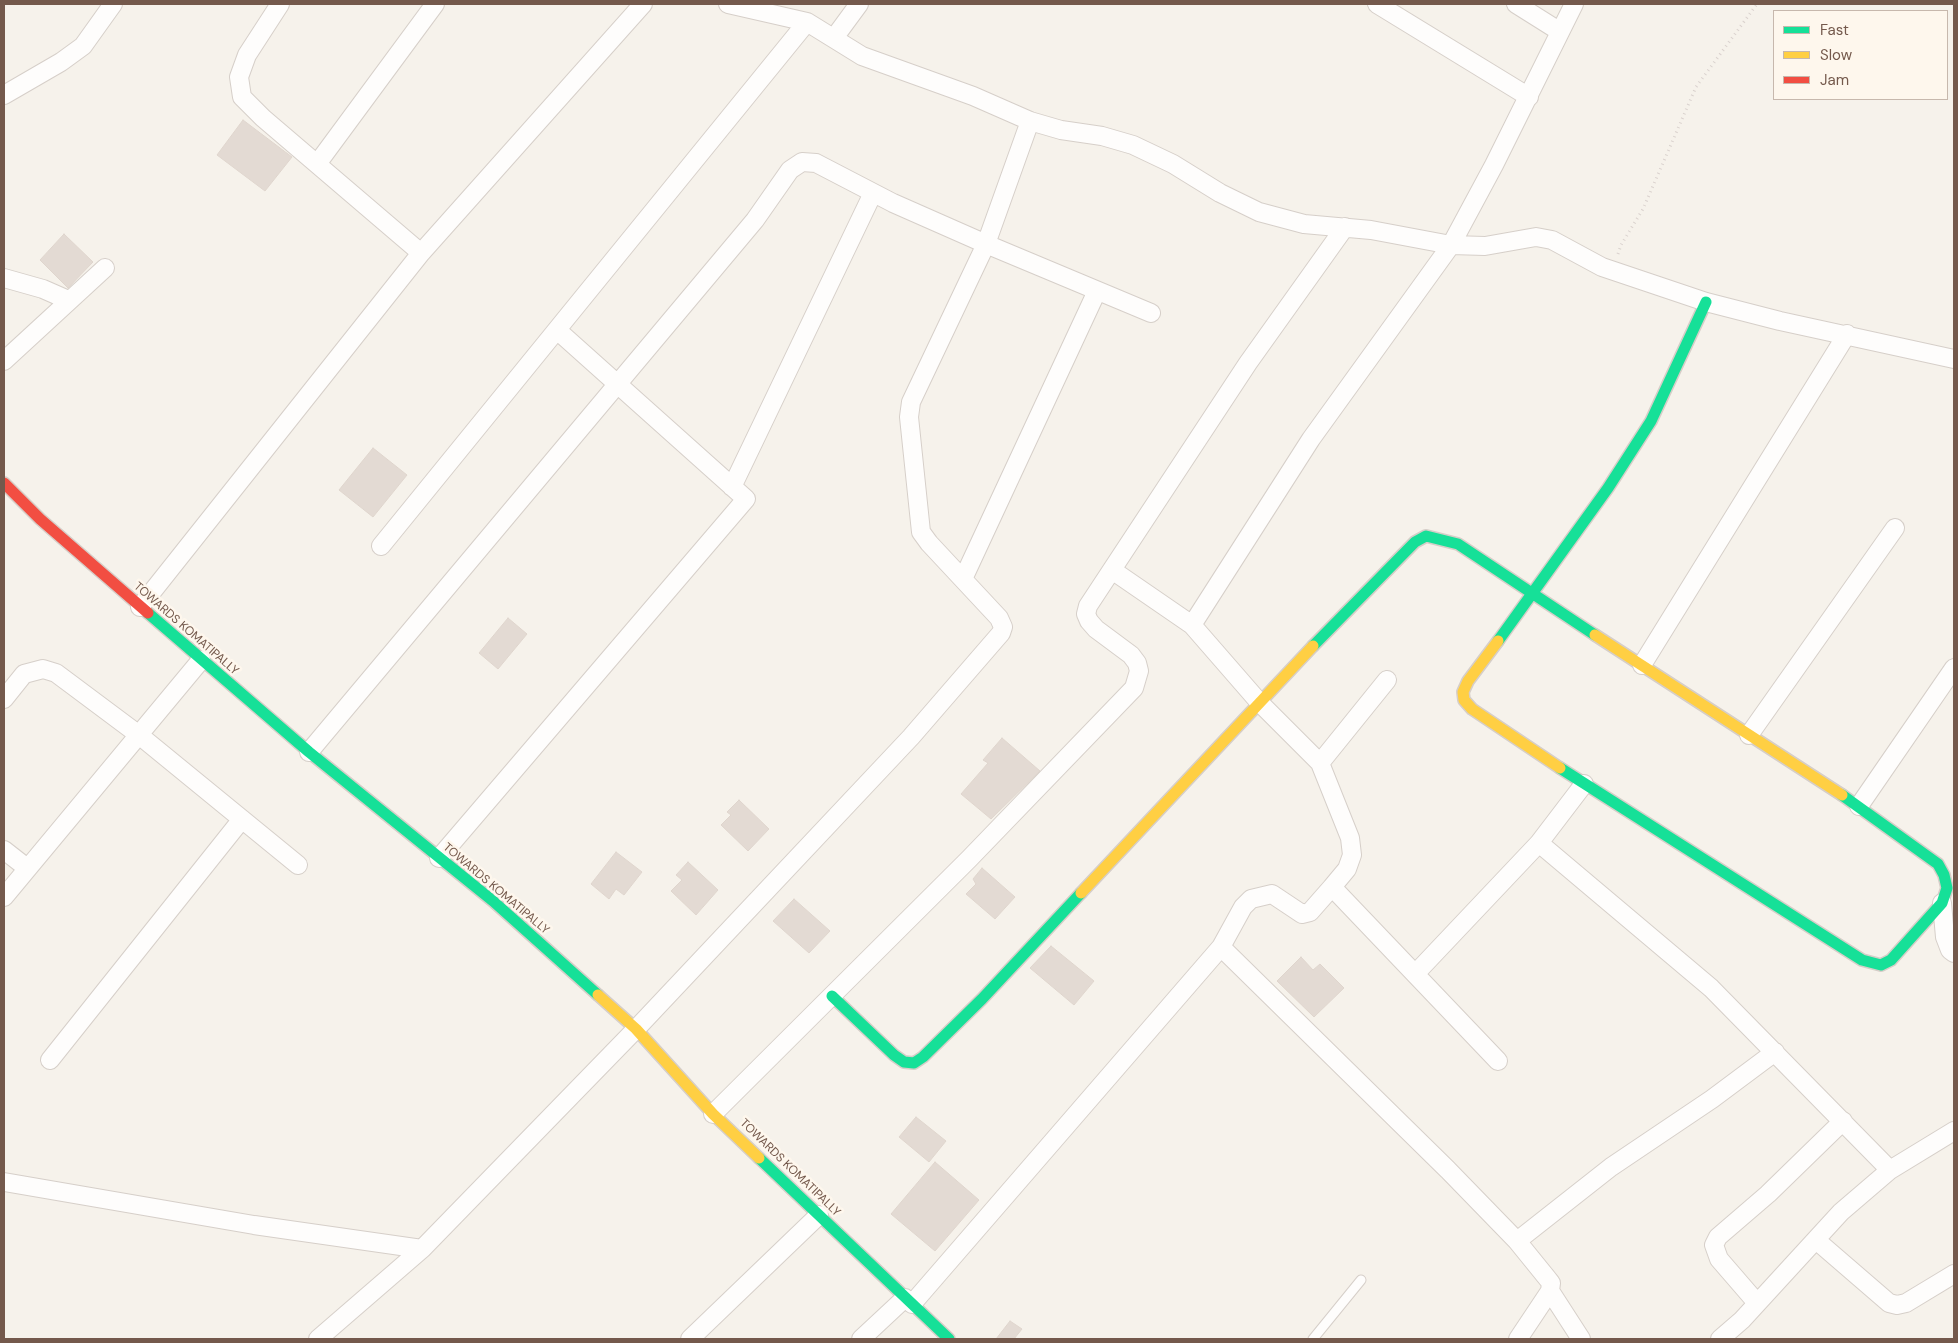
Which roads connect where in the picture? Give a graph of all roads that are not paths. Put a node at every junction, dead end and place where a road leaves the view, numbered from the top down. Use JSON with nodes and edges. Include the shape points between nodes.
{"nodes":[{"id":1,"x":113,"y":4,"type":"edge"},
{"id":2,"x":280,"y":4,"type":"edge"},
{"id":3,"x":435,"y":4,"type":"edge"},
{"id":4,"x":643,"y":4,"type":"edge"},
{"id":5,"x":728,"y":4,"type":"edge"},
{"id":6,"x":859,"y":4,"type":"edge"},
{"id":7,"x":1377,"y":4,"type":"edge"},
{"id":8,"x":1516,"y":4,"type":"edge"},
{"id":9,"x":1574,"y":4,"type":"edge"},
{"id":10,"x":759,"y":7,"type":"edge"},
{"id":11,"x":807,"y":22,"type":"junction"},
{"id":12,"x":1559,"y":31,"type":"junction"},
{"id":13,"x":834,"y":38,"type":"junction"},
{"id":14,"x":4,"y":95,"type":"edge"},
{"id":15,"x":1529,"y":97,"type":"junction"},
{"id":16,"x":1030,"y":121,"type":"junction"},
{"id":17,"x":317,"y":164,"type":"junction"},
{"id":18,"x":873,"y":193,"type":"junction"},
{"id":19,"x":1345,"y":227,"type":"junction"},
{"id":20,"x":986,"y":244,"type":"junction"},
{"id":21,"x":1451,"y":245,"type":"junction"},
{"id":22,"x":421,"y":253,"type":"junction"},
{"id":23,"x":105,"y":268,"type":"dead end"},
{"id":24,"x":4,"y":278,"type":"edge"},
{"id":25,"x":1097,"y":291,"type":"junction"},
{"id":26,"x":68,"y":300,"type":"junction"},
{"id":27,"x":1706,"y":302,"type":"junction"},
{"id":28,"x":1151,"y":313,"type":"dead end"},
{"id":29,"x":557,"y":330,"type":"junction"},
{"id":30,"x":1847,"y":334,"type":"junction"},
{"id":31,"x":1954,"y":359,"type":"edge"},
{"id":32,"x":4,"y":361,"type":"edge"},
{"id":33,"x":617,"y":383,"type":"junction"},
{"id":34,"x":4,"y":483,"type":"edge"},
{"id":35,"x":732,"y":487,"type":"junction"},
{"id":36,"x":1895,"y":528,"type":"dead end"},
{"id":37,"x":381,"y":546,"type":"dead end"},
{"id":38,"x":1112,"y":570,"type":"junction"},
{"id":39,"x":963,"y":579,"type":"junction"},
{"id":40,"x":1532,"y":594,"type":"junction"},
{"id":41,"x":140,"y":607,"type":"junction"},
{"id":42,"x":1192,"y":625,"type":"junction"},
{"id":43,"x":201,"y":660,"type":"junction"},
{"id":44,"x":1642,"y":664,"type":"junction"},
{"id":45,"x":1954,"y":668,"type":"edge"},
{"id":46,"x":1387,"y":680,"type":"dead end"},
{"id":47,"x":4,"y":699,"type":"edge"},
{"id":48,"x":1259,"y":702,"type":"junction"},
{"id":49,"x":139,"y":735,"type":"junction"},
{"id":50,"x":1749,"y":735,"type":"junction"},
{"id":51,"x":309,"y":752,"type":"junction"},
{"id":52,"x":1320,"y":763,"type":"junction"},
{"id":53,"x":1584,"y":784,"type":"junction"},
{"id":54,"x":1859,"y":806,"type":"junction"},
{"id":55,"x":242,"y":819,"type":"junction"},
{"id":56,"x":1538,"y":843,"type":"junction"},
{"id":57,"x":4,"y":850,"type":"edge"},
{"id":58,"x":439,"y":858,"type":"junction"},
{"id":59,"x":298,"y":865,"type":"dead end"},
{"id":60,"x":27,"y":868,"type":"junction"},
{"id":61,"x":1332,"y":887,"type":"junction"},
{"id":62,"x":4,"y":897,"type":"edge"},
{"id":63,"x":1942,"y":904,"type":"junction"},
{"id":64,"x":1221,"y":947,"type":"junction"},
{"id":65,"x":1954,"y":953,"type":"edge"},
{"id":66,"x":1416,"y":973,"type":"junction"},
{"id":67,"x":832,"y":996,"type":"junction"},
{"id":68,"x":636,"y":1030,"type":"junction"},
{"id":69,"x":1775,"y":1052,"type":"junction"},
{"id":70,"x":50,"y":1060,"type":"dead end"},
{"id":71,"x":1498,"y":1061,"type":"dead end"},
{"id":72,"x":714,"y":1114,"type":"junction"},
{"id":73,"x":1844,"y":1121,"type":"junction"},
{"id":74,"x":1954,"y":1131,"type":"edge"},
{"id":75,"x":1890,"y":1170,"type":"junction"},
{"id":76,"x":4,"y":1182,"type":"edge"},
{"id":77,"x":819,"y":1215,"type":"junction"},
{"id":78,"x":1816,"y":1240,"type":"junction"},
{"id":79,"x":1517,"y":1241,"type":"junction"},
{"id":80,"x":422,"y":1249,"type":"junction"},
{"id":81,"x":1954,"y":1274,"type":"edge"},
{"id":82,"x":1361,"y":1280,"type":"dead end"},
{"id":83,"x":1550,"y":1291,"type":"junction"},
{"id":84,"x":909,"y":1301,"type":"junction"},
{"id":85,"x":1757,"y":1303,"type":"junction"},
{"id":86,"x":318,"y":1339,"type":"edge"},
{"id":87,"x":690,"y":1339,"type":"edge"},
{"id":88,"x":860,"y":1339,"type":"edge"},
{"id":89,"x":949,"y":1339,"type":"edge"},
{"id":90,"x":1313,"y":1339,"type":"edge"},
{"id":91,"x":1518,"y":1339,"type":"edge"},
{"id":92,"x":1581,"y":1339,"type":"edge"},
{"id":93,"x":1720,"y":1339,"type":"edge"}],
"edges":[{"from":1,"to":14,"type":"street","via":[[83,46]]},
{"from":2,"to":17,"type":"street","via":[[247,55],[239,77],[242,97]]},
{"from":3,"to":17,"type":"street"},
{"from":4,"to":22,"type":"street"},
{"from":5,"to":10,"type":"street"},
{"from":6,"to":13,"type":"street"},
{"from":7,"to":15,"type":"street"},
{"from":8,"to":12,"type":"street"},
{"from":9,"to":12,"type":"street"},
{"from":10,"to":11,"type":"street"},
{"from":11,"to":13,"type":"street"},
{"from":11,"to":29,"type":"street"},
{"from":12,"to":15,"type":"street"},
{"from":13,"to":16,"type":"street","via":[[862,56],[974,96]]},
{"from":15,"to":21,"type":"street"},
{"from":16,"to":19,"type":"street","via":[[1133,145],[1259,212],[1304,224]]},
{"from":16,"to":20,"type":"street"},
{"from":17,"to":22,"type":"street"},
{"from":18,"to":20,"type":"street"},
{"from":18,"to":33,"type":"street","via":[[816,163],[802,162],[790,170],[755,220]]},
{"from":18,"to":35,"type":"street"},
{"from":19,"to":21,"type":"street"},
{"from":19,"to":38,"type":"street","via":[[1248,363]]},
{"from":20,"to":25,"type":"street"},
{"from":20,"to":39,"type":"street","via":[[911,402],[908,417],[921,532]]},
{"from":21,"to":27,"type":"street","via":[[1485,246],[1536,237],[1552,240],[1573,254],[1612,271]]},
{"from":21,"to":42,"type":"street","via":[[1311,439]]},
{"from":22,"to":41,"type":"street"},
{"from":23,"to":26,"type":"street"},
{"from":24,"to":26,"type":"street","via":[[43,288]]},
{"from":25,"to":28,"type":"street"},
{"from":25,"to":39,"type":"street"},
{"from":26,"to":32,"type":"street"},
{"from":27,"to":30,"type":"street","via":[[1780,322]]},
{"from":27,"to":40,"type":"street","via":[[1651,421],[1608,488]]},
{"from":29,"to":33,"type":"street"},
{"from":29,"to":37,"type":"street"},
{"from":30,"to":31,"type":"street"},
{"from":30,"to":44,"type":"street"},
{"from":33,"to":35,"type":"street"},
{"from":33,"to":51,"type":"street"},
{"from":34,"to":41,"type":"street","name":"TOWARDS KOMATIPALLY"},
{"from":35,"to":58,"type":"street","via":[[746,498]]},
{"from":36,"to":50,"type":"street"},
{"from":38,"to":42,"type":"street"},
{"from":38,"to":67,"type":"street","via":[[1086,614],[1096,629],[1137,663],[1139,671],[1134,688]]},
{"from":39,"to":68,"type":"street","via":[[1002,622],[998,637],[911,737]]},
{"from":40,"to":44,"type":"street"},
{"from":40,"to":48,"type":"street","via":[[1458,544],[1426,536],[1415,542]]},
{"from":40,"to":53,"type":"street","via":[[1468,681],[1463,692],[1464,700],[1472,709]]},
{"from":41,"to":43,"type":"street","name":"TOWARDS KOMATIPALLY"},
{"from":42,"to":48,"type":"street"},
{"from":43,"to":49,"type":"street"},
{"from":43,"to":51,"type":"street","name":"TOWARDS KOMATIPALLY"},
{"from":44,"to":50,"type":"street"},
{"from":45,"to":54,"type":"street"},
{"from":46,"to":52,"type":"street"},
{"from":47,"to":49,"type":"street","via":[[24,674],[43,669],[56,673]]},
{"from":48,"to":52,"type":"street"},
{"from":48,"to":67,"type":"street","via":[[982,999],[923,1057],[914,1062],[904,1062]]},
{"from":49,"to":55,"type":"street"},
{"from":49,"to":60,"type":"street"},
{"from":50,"to":54,"type":"street"},
{"from":51,"to":58,"type":"street","name":"TOWARDS KOMATIPALLY"},
{"from":52,"to":61,"type":"street","via":[[1350,838],[1352,855],[1347,869]]},
{"from":53,"to":56,"type":"street"},
{"from":53,"to":63,"type":"street","via":[[1872,964],[1880,965],[1891,960]]},
{"from":54,"to":63,"type":"street","via":[[1938,864],[1947,888]]},
{"from":55,"to":59,"type":"street"},
{"from":55,"to":70,"type":"street"},
{"from":56,"to":66,"type":"street"},
{"from":56,"to":69,"type":"street","via":[[1711,988]]},
{"from":57,"to":60,"type":"street"},
{"from":58,"to":68,"type":"street","name":"TOWARDS KOMATIPALLY","via":[[493,901]]},
{"from":60,"to":62,"type":"street"},
{"from":61,"to":64,"type":"street","via":[[1310,912],[1302,914],[1272,894],[1251,898]]},
{"from":61,"to":66,"type":"street"},
{"from":63,"to":65,"type":"street","via":[[1945,937]]},
{"from":64,"to":79,"type":"street"},
{"from":64,"to":84,"type":"street"},
{"from":66,"to":71,"type":"street"},
{"from":67,"to":72,"type":"street"},
{"from":68,"to":72,"type":"street","name":"TOWARDS KOMATIPALLY"},
{"from":68,"to":80,"type":"street"},
{"from":69,"to":73,"type":"street"},
{"from":69,"to":79,"type":"street","via":[[1611,1167]]},
{"from":72,"to":77,"type":"street","name":"TOWARDS KOMATIPALLY"},
{"from":73,"to":75,"type":"street"},
{"from":73,"to":85,"type":"street","via":[[1718,1237],[1714,1245],[1718,1259]]},
{"from":74,"to":75,"type":"street"},
{"from":75,"to":78,"type":"street","via":[[1841,1212]]},
{"from":76,"to":80,"type":"street","via":[[254,1225]]},
{"from":77,"to":84,"type":"street","name":"TOWARDS KOMATIPALLY"},
{"from":77,"to":87,"type":"street"},
{"from":78,"to":81,"type":"street","via":[[1889,1303],[1896,1305],[1906,1304]]},
{"from":78,"to":85,"type":"street"},
{"from":79,"to":83,"type":"street","via":[[1548,1278]]},
{"from":80,"to":86,"type":"street"},
{"from":82,"to":90,"type":"lane"},
{"from":83,"to":91,"type":"street"},
{"from":83,"to":92,"type":"street"},
{"from":84,"to":88,"type":"street"},
{"from":84,"to":89,"type":"street","name":"TOWARDS KOMATIPALLY"},
{"from":85,"to":93,"type":"street"}]}
